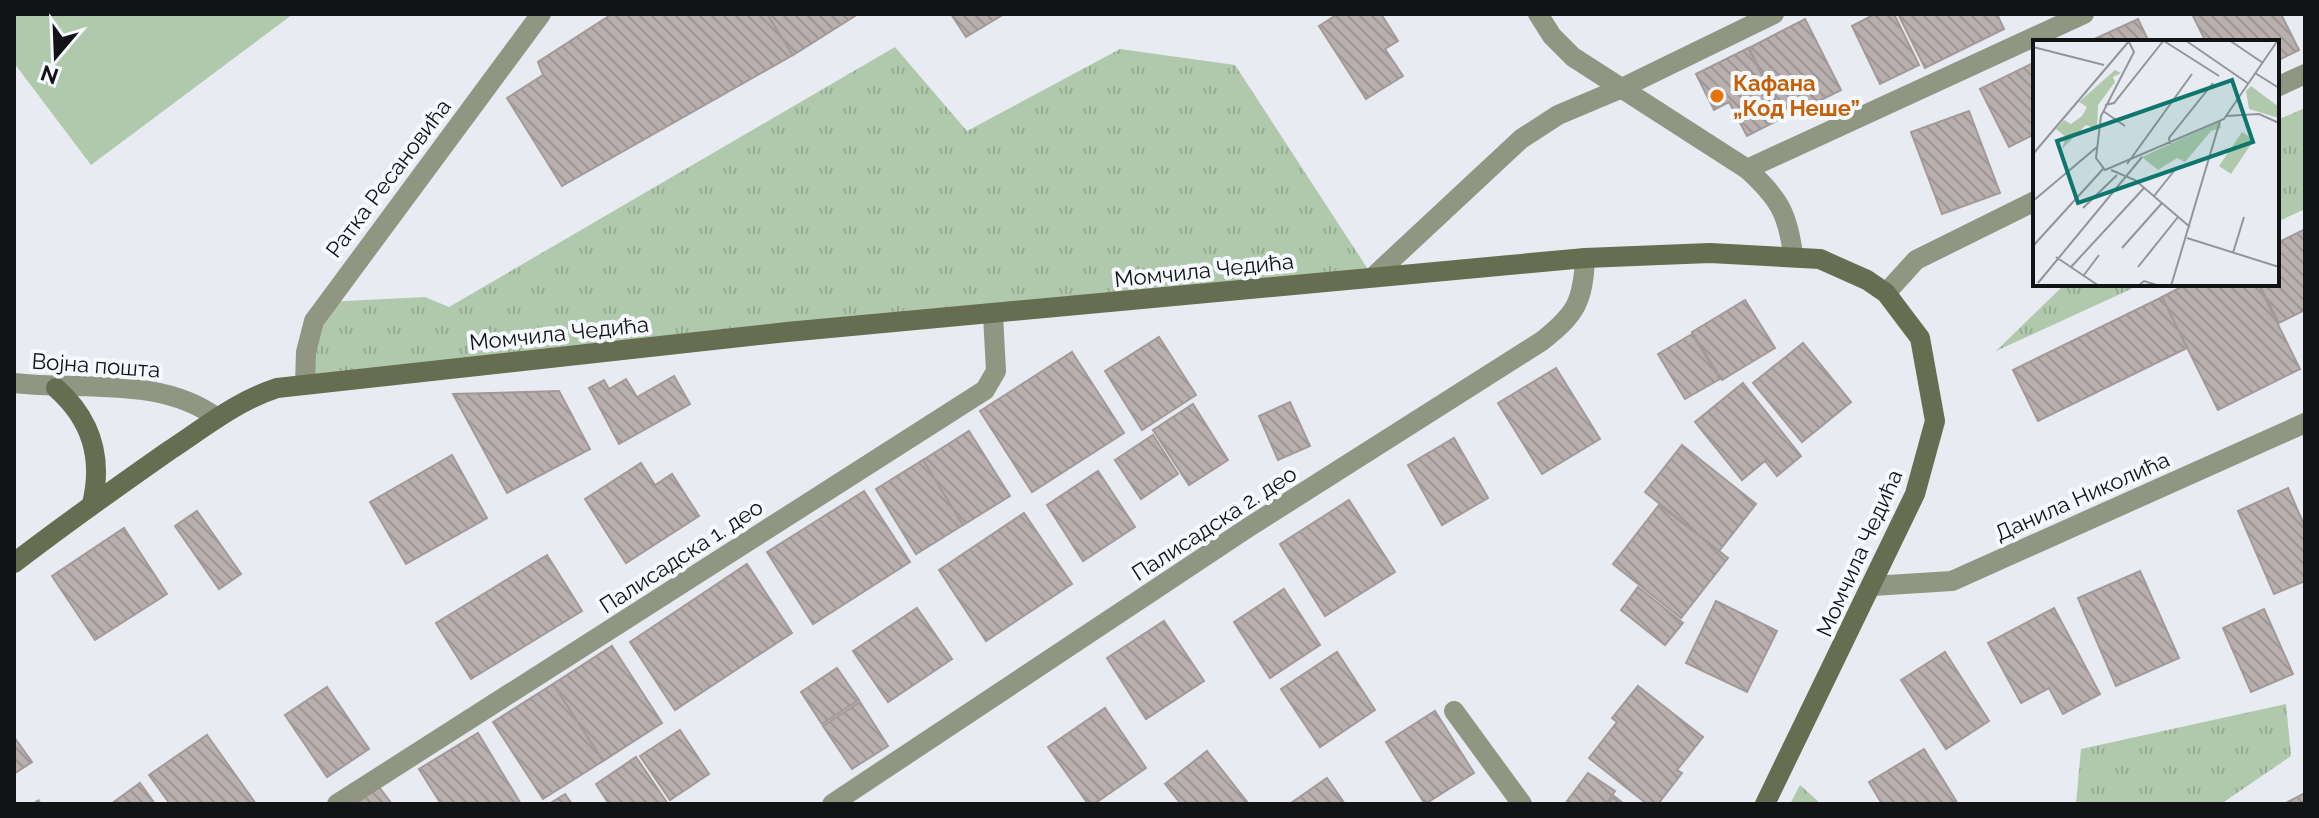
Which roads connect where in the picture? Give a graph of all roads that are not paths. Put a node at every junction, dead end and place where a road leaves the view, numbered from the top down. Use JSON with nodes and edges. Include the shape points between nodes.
{"nodes":[{"id":1,"x":541,"y":14,"type":"edge"},
{"id":2,"x":1538,"y":14,"type":"edge"},
{"id":3,"x":1774,"y":14,"type":"edge"},
{"id":4,"x":2084,"y":14,"type":"edge"},
{"id":5,"x":2305,"y":74,"type":"edge"},
{"id":6,"x":2279,"y":86,"type":"edge"},
{"id":7,"x":1622,"y":88,"type":"junction"},
{"id":8,"x":1747,"y":169,"type":"junction"},
{"id":9,"x":2033,"y":202,"type":"edge"},
{"id":10,"x":1793,"y":255,"type":"junction"},
{"id":11,"x":1585,"y":258,"type":"junction"},
{"id":12,"x":1373,"y":277,"type":"junction"},
{"id":13,"x":1886,"y":293,"type":"junction"},
{"id":14,"x":993,"y":315,"type":"junction"},
{"id":15,"x":14,"y":383,"type":"edge"},
{"id":16,"x":305,"y":384,"type":"junction"},
{"id":17,"x":56,"y":388,"type":"junction"},
{"id":18,"x":217,"y":418,"type":"junction"},
{"id":19,"x":2305,"y":423,"type":"edge"},
{"id":20,"x":92,"y":504,"type":"junction"},
{"id":21,"x":14,"y":563,"type":"edge"},
{"id":22,"x":1872,"y":586,"type":"junction"},
{"id":23,"x":1454,"y":711,"type":"dead end"},
{"id":24,"x":337,"y":804,"type":"edge"},
{"id":25,"x":832,"y":804,"type":"edge"},
{"id":26,"x":1522,"y":804,"type":"edge"},
{"id":27,"x":1765,"y":804,"type":"edge"}],
"edges":[{"from":1,"to":16,"type":"street","name":"Ратка Ресановића","via":[[314,321]]},
{"from":2,"to":7,"type":"street","via":[[1573,57]]},
{"from":3,"to":7,"type":"street"},
{"from":4,"to":8,"type":"street"},
{"from":5,"to":6,"type":"street"},
{"from":7,"to":8,"type":"street"},
{"from":7,"to":12,"type":"street","via":[[1558,115],[1521,139]]},
{"from":8,"to":10,"type":"street","via":[[1780,205],[1789,223]]},
{"from":9,"to":13,"type":"street","via":[[1916,260]]},
{"from":10,"to":11,"type":"street","name":"Момчила Чедића"},
{"from":10,"to":13,"type":"street","name":"Момчила Чедића","via":[[1844,268]]},
{"from":11,"to":12,"type":"street","name":"Момчила Чедића"},
{"from":11,"to":25,"type":"street","name":"Палисадска 2. део","via":[[1577,306],[1542,341],[1249,527]]},
{"from":12,"to":14,"type":"street","name":"Момчила Чедића"},
{"from":13,"to":22,"type":"street","name":"Момчила Чедића","via":[[1920,338],[1935,421],[1915,494]]},
{"from":14,"to":16,"type":"street","name":"Момчила Чедића"},
{"from":14,"to":24,"type":"street","name":"Палисадска 1. део","via":[[996,371],[985,390]]},
{"from":15,"to":17,"type":"street","name":"Војна пошта"},
{"from":16,"to":18,"type":"street","name":"Момчила Чедића","via":[[260,394]]},
{"from":17,"to":18,"type":"street","name":"Војна пошта","via":[[177,395]]},
{"from":17,"to":20,"type":"street","via":[[79,411],[93,440],[97,483]]},
{"from":18,"to":20,"type":"street","name":"Момчила Чедића"},
{"from":19,"to":22,"type":"street","name":"Данила Николића","via":[[1952,581]]},
{"from":20,"to":21,"type":"street","name":"Момчила Чедића"},
{"from":22,"to":27,"type":"street","name":"Момчила Чедића"},
{"from":23,"to":26,"type":"street"}]}
